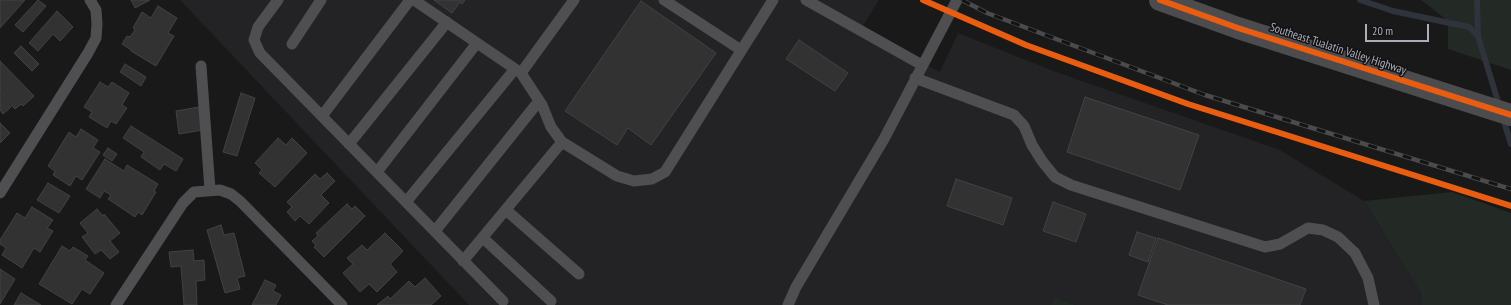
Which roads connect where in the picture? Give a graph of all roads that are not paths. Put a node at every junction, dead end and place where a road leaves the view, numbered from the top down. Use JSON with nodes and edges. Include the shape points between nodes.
{"nodes":[{"id":1,"x":90,"y":0,"type":"edge"},
{"id":2,"x":278,"y":0,"type":"edge"},
{"id":3,"x":321,"y":0,"type":"edge"},
{"id":4,"x":410,"y":0,"type":"edge"},
{"id":5,"x":414,"y":0,"type":"edge"},
{"id":6,"x":574,"y":0,"type":"edge"},
{"id":7,"x":664,"y":0,"type":"edge"},
{"id":8,"x":773,"y":0,"type":"edge"},
{"id":9,"x":806,"y":0,"type":"edge"},
{"id":10,"x":957,"y":0,"type":"edge"},
{"id":11,"x":1160,"y":0,"type":"edge"},
{"id":12,"x":447,"y":22,"type":"junction"},
{"id":13,"x":477,"y":43,"type":"junction"},
{"id":14,"x":292,"y":44,"type":"dead end"},
{"id":15,"x":742,"y":50,"type":"junction"},
{"id":16,"x":922,"y":65,"type":"junction"},
{"id":17,"x":201,"y":66,"type":"dead end"},
{"id":18,"x":518,"y":71,"type":"junction"},
{"id":19,"x":916,"y":78,"type":"junction"},
{"id":20,"x":539,"y":101,"type":"junction"},
{"id":21,"x":1511,"y":115,"type":"edge"},
{"id":22,"x":322,"y":116,"type":"junction"},
{"id":23,"x":562,"y":142,"type":"junction"},
{"id":24,"x":350,"y":144,"type":"junction"},
{"id":25,"x":376,"y":172,"type":"junction"},
{"id":26,"x":210,"y":190,"type":"junction"},
{"id":27,"x":0,"y":193,"type":"edge"},
{"id":28,"x":406,"y":202,"type":"junction"},
{"id":29,"x":506,"y":210,"type":"junction"},
{"id":30,"x":435,"y":231,"type":"junction"},
{"id":31,"x":483,"y":238,"type":"junction"},
{"id":32,"x":464,"y":261,"type":"junction"},
{"id":33,"x":579,"y":274,"type":"dead end"},
{"id":34,"x":503,"y":301,"type":"dead end"},
{"id":35,"x":551,"y":301,"type":"dead end"},
{"id":36,"x":116,"y":305,"type":"edge"},
{"id":37,"x":342,"y":305,"type":"edge"},
{"id":38,"x":788,"y":305,"type":"edge"},
{"id":39,"x":1374,"y":305,"type":"edge"}],
"edges":[{"from":1,"to":27,"type":"lane","via":[[96,10],[96,38]]},
{"from":2,"to":22,"type":"lane","via":[[258,27],[254,40],[260,53]]},
{"from":3,"to":14,"type":"lane"},
{"from":4,"to":22,"type":"lane"},
{"from":5,"to":12,"type":"lane"},
{"from":6,"to":18,"type":"lane"},
{"from":7,"to":15,"type":"lane"},
{"from":8,"to":15,"type":"lane"},
{"from":9,"to":16,"type":"lane"},
{"from":10,"to":16,"type":"lane"},
{"from":11,"to":21,"type":"main road","name":"Southeast Tualatin Valley Highway","via":[[1238,28]]},
{"from":12,"to":13,"type":"lane"},
{"from":12,"to":24,"type":"lane"},
{"from":13,"to":18,"type":"lane"},
{"from":13,"to":25,"type":"lane"},
{"from":15,"to":23,"type":"lane","via":[[665,172],[652,179],[634,181],[617,176]]},
{"from":16,"to":19,"type":"lane"},
{"from":17,"to":26,"type":"lane"},
{"from":18,"to":20,"type":"lane"},
{"from":18,"to":28,"type":"lane"},
{"from":19,"to":38,"type":"lane","via":[[884,140]]},
{"from":19,"to":39,"type":"lane","via":[[1014,115],[1024,126],[1032,145],[1055,177],[1071,185],[1265,247],[1280,244],[1308,228],[1323,230],[1338,237],[1355,253],[1368,278]]},
{"from":20,"to":23,"type":"lane","via":[[551,127]]},
{"from":20,"to":30,"type":"lane"},
{"from":22,"to":24,"type":"lane"},
{"from":23,"to":29,"type":"lane"},
{"from":24,"to":25,"type":"lane"},
{"from":25,"to":28,"type":"lane"},
{"from":26,"to":36,"type":"lane","via":[[194,192],[183,203]]},
{"from":26,"to":37,"type":"lane","via":[[226,192],[240,201]]},
{"from":28,"to":30,"type":"lane"},
{"from":29,"to":31,"type":"lane"},
{"from":29,"to":33,"type":"lane"},
{"from":30,"to":32,"type":"lane"},
{"from":31,"to":32,"type":"lane"},
{"from":31,"to":35,"type":"lane"},
{"from":32,"to":34,"type":"lane"}]}
